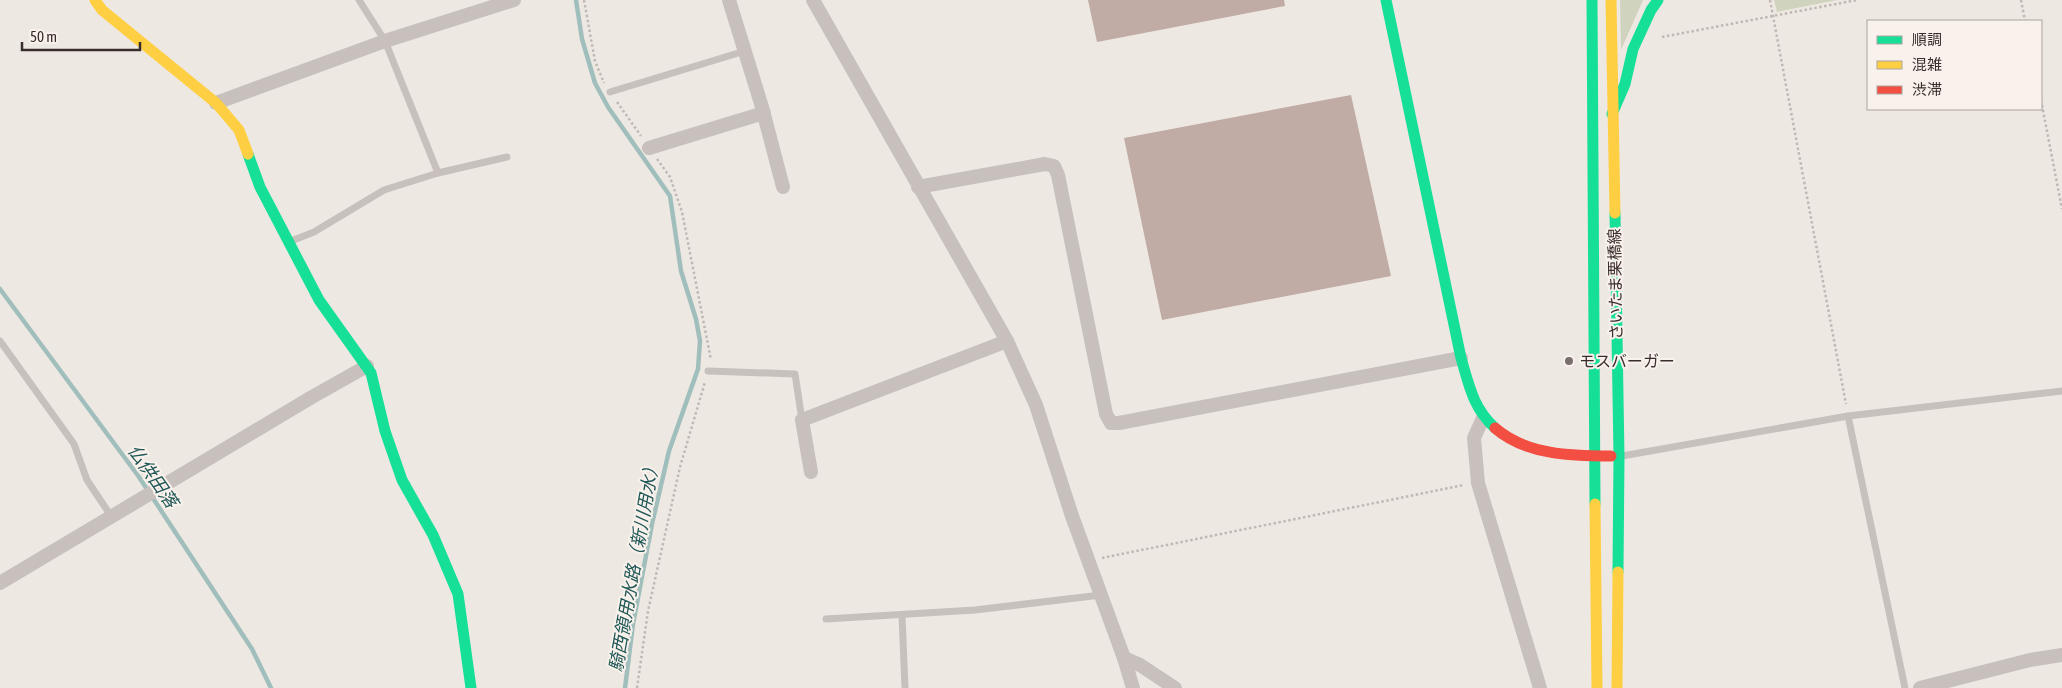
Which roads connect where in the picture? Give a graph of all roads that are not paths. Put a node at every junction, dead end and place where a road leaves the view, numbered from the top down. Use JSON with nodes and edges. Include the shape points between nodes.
{"nodes":[{"id":1,"x":95,"y":0,"type":"edge"},
{"id":2,"x":359,"y":0,"type":"edge"},
{"id":3,"x":514,"y":0,"type":"edge"},
{"id":4,"x":729,"y":0,"type":"edge"},
{"id":5,"x":812,"y":0,"type":"edge"},
{"id":6,"x":1386,"y":0,"type":"edge"},
{"id":7,"x":1592,"y":0,"type":"edge"},
{"id":8,"x":1611,"y":0,"type":"edge"},
{"id":9,"x":1658,"y":0,"type":"edge"},
{"id":10,"x":385,"y":41,"type":"junction"},
{"id":11,"x":745,"y":51,"type":"junction"},
{"id":12,"x":610,"y":92,"type":"road end"},
{"id":13,"x":216,"y":103,"type":"junction"},
{"id":14,"x":764,"y":113,"type":"junction"},
{"id":15,"x":1612,"y":114,"type":"junction"},
{"id":16,"x":649,"y":148,"type":"road end"},
{"id":17,"x":507,"y":158,"type":"dead end"},
{"id":18,"x":438,"y":173,"type":"junction"},
{"id":19,"x":918,"y":186,"type":"junction"},
{"id":20,"x":783,"y":187,"type":"dead end"},
{"id":21,"x":288,"y":242,"type":"junction"},
{"id":22,"x":0,"y":341,"type":"edge"},
{"id":23,"x":1007,"y":341,"type":"junction"},
{"id":24,"x":1462,"y":358,"type":"junction"},
{"id":25,"x":367,"y":366,"type":"junction"},
{"id":26,"x":708,"y":371,"type":"road end"},
{"id":27,"x":2062,"y":391,"type":"edge"},
{"id":28,"x":1848,"y":416,"type":"junction"},
{"id":29,"x":1483,"y":418,"type":"junction"},
{"id":30,"x":802,"y":420,"type":"junction"},
{"id":31,"x":1594,"y":456,"type":"junction"},
{"id":32,"x":1619,"y":456,"type":"junction"},
{"id":33,"x":811,"y":472,"type":"dead end"},
{"id":34,"x":111,"y":516,"type":"junction"},
{"id":35,"x":0,"y":583,"type":"edge"},
{"id":36,"x":1101,"y":595,"type":"junction"},
{"id":37,"x":902,"y":615,"type":"junction"},
{"id":38,"x":826,"y":619,"type":"dead end"},
{"id":39,"x":2062,"y":655,"type":"edge"},
{"id":40,"x":1124,"y":658,"type":"junction"},
{"id":41,"x":471,"y":688,"type":"edge"},
{"id":42,"x":905,"y":688,"type":"edge"},
{"id":43,"x":1133,"y":688,"type":"edge"},
{"id":44,"x":1175,"y":688,"type":"edge"},
{"id":45,"x":1540,"y":688,"type":"edge"},
{"id":46,"x":1597,"y":688,"type":"edge"},
{"id":47,"x":1617,"y":688,"type":"edge"},
{"id":48,"x":1905,"y":688,"type":"edge"},
{"id":49,"x":1920,"y":688,"type":"edge"}],
"edges":[{"from":1,"to":13,"type":"main road","via":[[102,10]]},
{"from":2,"to":10,"type":"lane"},
{"from":3,"to":10,"type":"street"},
{"from":4,"to":11,"type":"street"},
{"from":5,"to":19,"type":"street"},
{"from":6,"to":24,"type":"main road"},
{"from":7,"to":31,"type":"main road","name":"さいたま栗橋線"},
{"from":8,"to":15,"type":"main road","name":"さいたま栗橋線"},
{"from":9,"to":15,"type":"main road","via":[[1633,49],[1625,84]]},
{"from":10,"to":13,"type":"street"},
{"from":10,"to":18,"type":"lane"},
{"from":11,"to":12,"type":"lane"},
{"from":11,"to":14,"type":"street"},
{"from":13,"to":21,"type":"main road","via":[[239,130],[260,187]]},
{"from":14,"to":16,"type":"street"},
{"from":14,"to":20,"type":"street"},
{"from":15,"to":32,"type":"main road","name":"さいたま栗橋線"},
{"from":17,"to":18,"type":"lane"},
{"from":18,"to":21,"type":"lane","via":[[384,190],[314,232]]},
{"from":19,"to":23,"type":"street"},
{"from":19,"to":24,"type":"street","via":[[1045,164],[1054,166],[1106,414],[1112,423]]},
{"from":21,"to":25,"type":"main road","via":[[318,300]]},
{"from":22,"to":34,"type":"lane","via":[[74,444],[87,480]]},
{"from":23,"to":30,"type":"street"},
{"from":23,"to":36,"type":"street","via":[[1036,405]]},
{"from":24,"to":29,"type":"main road","via":[[1469,386]]},
{"from":25,"to":34,"type":"street"},
{"from":25,"to":41,"type":"main road","via":[[402,480],[433,535],[458,594]]},
{"from":26,"to":30,"type":"lane","via":[[794,374]]},
{"from":27,"to":28,"type":"lane"},
{"from":28,"to":32,"type":"lane"},
{"from":28,"to":48,"type":"lane"},
{"from":29,"to":31,"type":"main road","via":[[1512,441],[1528,448]]},
{"from":29,"to":45,"type":"street","via":[[1474,438],[1478,482]]},
{"from":30,"to":33,"type":"street"},
{"from":31,"to":32,"type":"main road"},
{"from":31,"to":46,"type":"main road","name":"さいたま栗橋線"},
{"from":32,"to":47,"type":"main road","name":"さいたま栗橋線"},
{"from":34,"to":35,"type":"street"},
{"from":36,"to":37,"type":"lane"},
{"from":36,"to":40,"type":"street"},
{"from":37,"to":38,"type":"lane"},
{"from":37,"to":42,"type":"lane"},
{"from":39,"to":49,"type":"street"},
{"from":40,"to":43,"type":"street"},
{"from":40,"to":44,"type":"street"}]}
